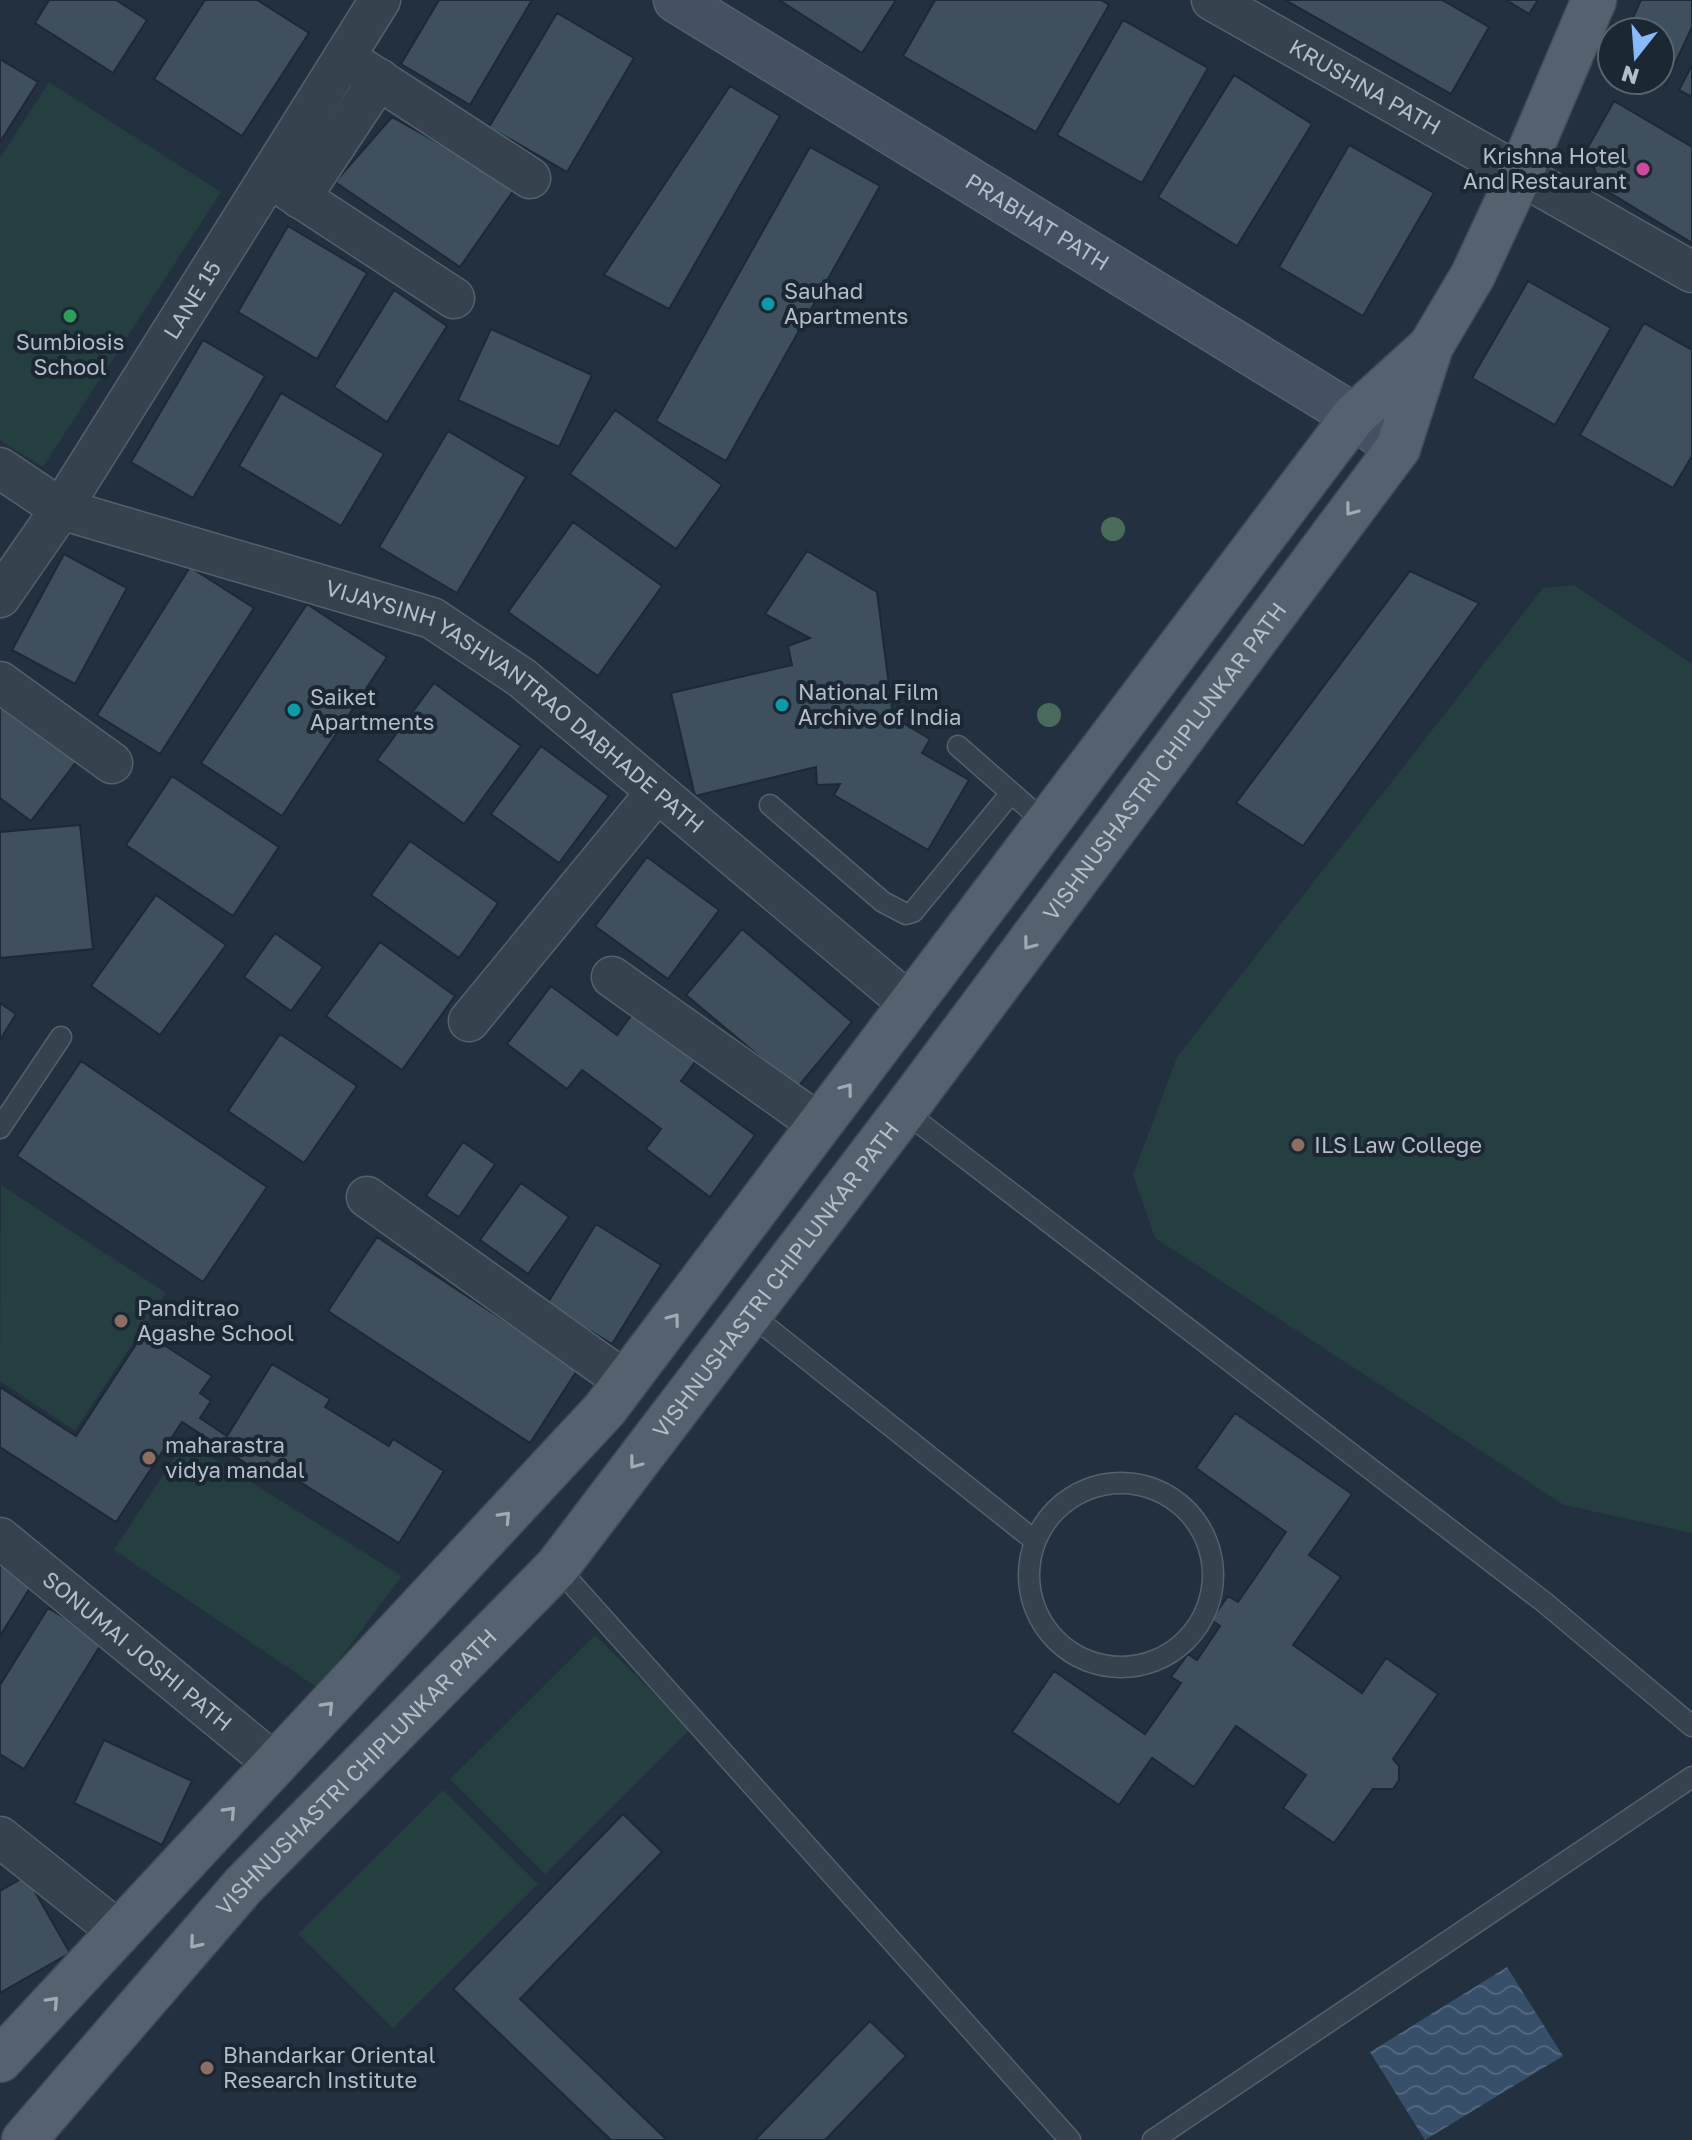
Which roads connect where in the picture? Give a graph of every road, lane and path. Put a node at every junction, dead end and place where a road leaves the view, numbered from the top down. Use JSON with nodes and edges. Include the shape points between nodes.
{"nodes":[{"id":1,"x":380,"y":0,"type":"edge"},
{"id":2,"x":676,"y":0,"type":"edge"},
{"id":3,"x":1212,"y":0,"type":"edge"},
{"id":4,"x":1594,"y":0,"type":"edge"},
{"id":5,"x":344,"y":57,"type":"junction"},
{"id":6,"x":379,"y":79,"type":"junction"},
{"id":7,"x":1521,"y":172,"type":"junction"},
{"id":8,"x":530,"y":178,"type":"dead end"},
{"id":9,"x":285,"y":187,"type":"junction"},
{"id":10,"x":1692,"y":272,"type":"edge"},
{"id":11,"x":454,"y":298,"type":"dead end"},
{"id":12,"x":1431,"y":346,"type":"junction"},
{"id":13,"x":1354,"y":416,"type":"junction"},
{"id":14,"x":1398,"y":448,"type":"junction"},
{"id":15,"x":0,"y":468,"type":"edge"},
{"id":16,"x":61,"y":509,"type":"junction"},
{"id":17,"x":0,"y":597,"type":"edge"},
{"id":18,"x":0,"y":682,"type":"edge"},
{"id":19,"x":958,"y":746,"type":"dead end"},
{"id":20,"x":112,"y":763,"type":"dead end"},
{"id":21,"x":657,"y":792,"type":"junction"},
{"id":22,"x":1011,"y":793,"type":"junction"},
{"id":23,"x":770,"y":805,"type":"dead end"},
{"id":24,"x":1047,"y":824,"type":"junction"},
{"id":25,"x":612,"y":977,"type":"dead end"},
{"id":26,"x":911,"y":1005,"type":"junction"},
{"id":27,"x":469,"y":1021,"type":"dead end"},
{"id":28,"x":61,"y":1037,"type":"dead end"},
{"id":29,"x":904,"y":1111,"type":"junction"},
{"id":30,"x":820,"y":1125,"type":"junction"},
{"id":31,"x":0,"y":1128,"type":"edge"},
{"id":32,"x":367,"y":1197,"type":"dead end"},
{"id":33,"x":749,"y":1313,"type":"junction"},
{"id":34,"x":626,"y":1382,"type":"junction"},
{"id":35,"x":0,"y":1538,"type":"edge"},
{"id":36,"x":1034,"y":1540,"type":"junction"},
{"id":37,"x":557,"y":1567,"type":"junction"},
{"id":38,"x":1692,"y":1726,"type":"edge"},
{"id":39,"x":275,"y":1764,"type":"junction"},
{"id":40,"x":1692,"y":1777,"type":"edge"},
{"id":41,"x":0,"y":1837,"type":"edge"},
{"id":42,"x":118,"y":1931,"type":"junction"},
{"id":43,"x":0,"y":2060,"type":"edge"},
{"id":44,"x":24,"y":2140,"type":"edge"},
{"id":45,"x":1070,"y":2140,"type":"edge"},
{"id":46,"x":1153,"y":2140,"type":"edge"}],
"edges":[{"from":1,"to":5,"type":"street","name":"LANE 15"},
{"from":2,"to":13,"type":"street","name":"PRABHAT PATH"},
{"from":3,"to":7,"type":"street","name":"KRUSHNA PATH"},
{"from":4,"to":7,"type":"main road","name":"VISHNUSHASTRI CHIPLUNKAR PATH"},
{"from":5,"to":6,"type":"street"},
{"from":5,"to":9,"type":"street","name":"LANE 15"},
{"from":6,"to":8,"type":"street"},
{"from":6,"to":9,"type":"street"},
{"from":7,"to":10,"type":"street","name":"KRUSHNA PATH"},
{"from":7,"to":12,"type":"main road","name":"VISHNUSHASTRI CHIPLUNKAR PATH","via":[[1473,275]]},
{"from":9,"to":11,"type":"street"},
{"from":9,"to":16,"type":"street","name":"LANE 15"},
{"from":12,"to":13,"type":"main road","name":"VISHNUSHASTRI CHIPLUNKAR PATH"},
{"from":12,"to":14,"type":"main road","name":"VISHNUSHASTRI CHIPLUNKAR PATH"},
{"from":13,"to":14,"type":"street","name":"PRABHAT PATH"},
{"from":13,"to":24,"type":"main road","name":"VISHNUSHASTRI CHIPLUNKAR PATH"},
{"from":14,"to":29,"type":"main road","name":"VISHNUSHASTRI CHIPLUNKAR PATH","one_way":true},
{"from":15,"to":16,"type":"street","name":"VIJAYSINH YASHVANTRAO DABHADE PATH"},
{"from":16,"to":17,"type":"street","name":"LANE 15"},
{"from":16,"to":21,"type":"street","name":"VIJAYSINH YASHVANTRAO DABHADE PATH","via":[[432,618],[522,678]]},
{"from":18,"to":20,"type":"street"},
{"from":19,"to":22,"type":"lane"},
{"from":21,"to":26,"type":"street","name":"VIJAYSINH YASHVANTRAO DABHADE PATH"},
{"from":21,"to":27,"type":"street"},
{"from":22,"to":23,"type":"lane","via":[[906,914],[883,902]]},
{"from":22,"to":24,"type":"lane"},
{"from":24,"to":26,"type":"main road","name":"VISHNUSHASTRI CHIPLUNKAR PATH"},
{"from":25,"to":30,"type":"street"},
{"from":30,"to":26,"type":"main road","name":"VISHNUSHASTRI CHIPLUNKAR PATH","one_way":true},
{"from":28,"to":31,"type":"lane"},
{"from":29,"to":33,"type":"main road","name":"VISHNUSHASTRI CHIPLUNKAR PATH"},
{"from":29,"to":38,"type":"lane","via":[[1544,1602]]},
{"from":34,"to":30,"type":"main road","name":"VISHNUSHASTRI CHIPLUNKAR PATH","one_way":true},
{"from":32,"to":34,"type":"street"},
{"from":33,"to":36,"type":"lane"},
{"from":33,"to":37,"type":"main road","name":"VISHNUSHASTRI CHIPLUNKAR PATH","one_way":true},
{"from":39,"to":34,"type":"main road","name":"VISHNUSHASTRI CHIPLUNKAR PATH","one_way":true},
{"from":35,"to":39,"type":"street","name":"SONUMAI JOSHI PATH"},
{"from":36,"to":36,"type":"lane","via":[[1052,1513],[1077,1493],[1108,1483],[1161,1493],[1195,1519],[1209,1547],[1214,1579],[1207,1611],[1182,1644],[1134,1667],[1102,1666],[1072,1654],[1047,1632],[1032,1603],[1028,1572]]},
{"from":37,"to":44,"type":"main road","name":"VISHNUSHASTRI CHIPLUNKAR PATH","one_way":true,"via":[[243,1886]]},
{"from":37,"to":45,"type":"lane"},
{"from":42,"to":39,"type":"main road","name":"VISHNUSHASTRI CHIPLUNKAR PATH","one_way":true},
{"from":40,"to":46,"type":"lane"},
{"from":41,"to":42,"type":"street"},
{"from":43,"to":42,"type":"main road","name":"VISHNUSHASTRI CHIPLUNKAR PATH","one_way":true}]}
